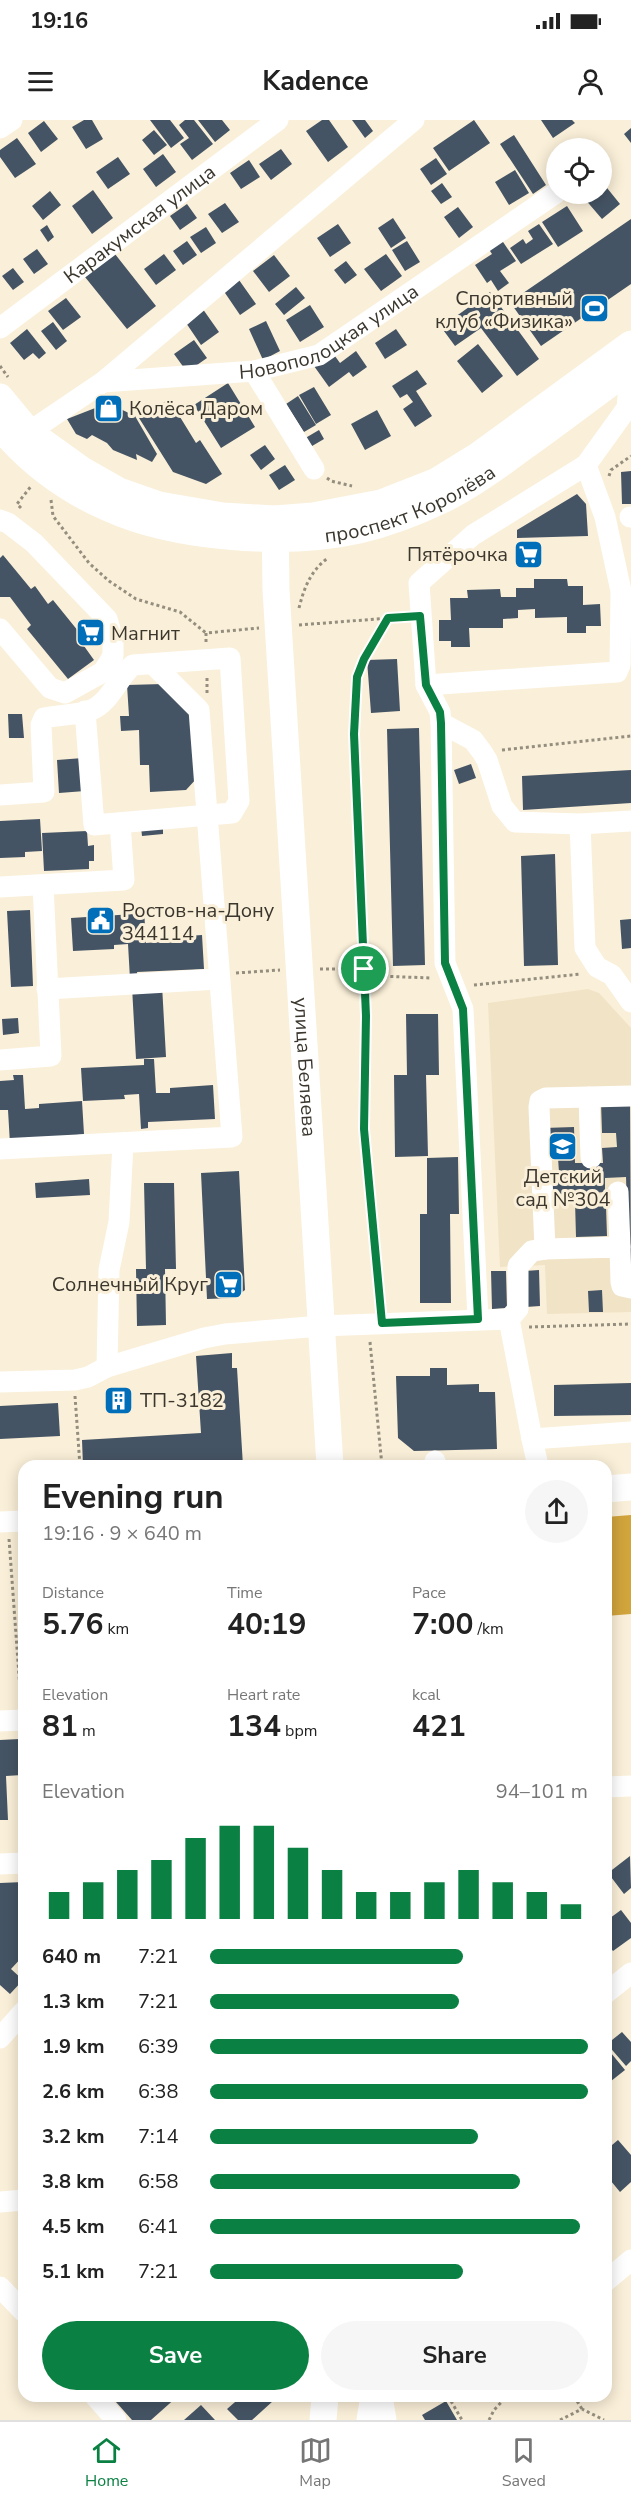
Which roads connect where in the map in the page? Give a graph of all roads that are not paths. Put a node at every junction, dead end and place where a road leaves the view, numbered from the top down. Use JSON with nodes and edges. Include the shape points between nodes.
{"nodes":[{"id":1,"x":12,"y":120,"type":"edge"},
{"id":2,"x":278,"y":120,"type":"edge"},
{"id":3,"x":414,"y":120,"type":"edge"},
{"id":4,"x":0,"y":128,"type":"edge"},
{"id":5,"x":546,"y":200,"type":"edge"},
{"id":6,"x":0,"y":328,"type":"edge"},
{"id":7,"x":631,"y":344,"type":"edge"},
{"id":8,"x":254,"y":371,"type":"junction"},
{"id":9,"x":626,"y":372,"type":"edge"},
{"id":10,"x":103,"y":382,"type":"junction"},
{"id":11,"x":0,"y":397,"type":"edge"},
{"id":12,"x":0,"y":427,"type":"edge"},
{"id":13,"x":29,"y":432,"type":"junction"},
{"id":14,"x":586,"y":465,"type":"junction"},
{"id":15,"x":314,"y":469,"type":"road end"},
{"id":16,"x":158,"y":514,"type":"junction"},
{"id":17,"x":0,"y":520,"type":"edge"},
{"id":18,"x":275,"y":528,"type":"junction"},
{"id":19,"x":623,"y":567,"type":"edge"},
{"id":20,"x":0,"y":629,"type":"edge"},
{"id":21,"x":153,"y":664,"type":"junction"},
{"id":22,"x":426,"y":685,"type":"junction"},
{"id":23,"x":85,"y":711,"type":"junction"},
{"id":24,"x":441,"y":723,"type":"junction"},
{"id":25,"x":0,"y":795,"type":"edge"},
{"id":26,"x":207,"y":816,"type":"junction"},
{"id":27,"x":631,"y":821,"type":"edge"},
{"id":28,"x":120,"y":823,"type":"junction"},
{"id":29,"x":580,"y":824,"type":"junction"},
{"id":30,"x":43,"y":885,"type":"junction"},
{"id":31,"x":0,"y":887,"type":"edge"},
{"id":32,"x":613,"y":972,"type":"edge"},
{"id":33,"x":219,"y":976,"type":"junction"},
{"id":34,"x":47,"y":988,"type":"junction"},
{"id":35,"x":631,"y":1002,"type":"edge"},
{"id":36,"x":0,"y":1060,"type":"edge"},
{"id":37,"x":631,"y":1096,"type":"edge"},
{"id":38,"x":589,"y":1097,"type":"junction"},
{"id":39,"x":123,"y":1143,"type":"junction"},
{"id":40,"x":0,"y":1149,"type":"edge"},
{"id":41,"x":591,"y":1158,"type":"dead end"},
{"id":42,"x":618,"y":1192,"type":"dead end"},
{"id":43,"x":620,"y":1247,"type":"junction"},
{"id":44,"x":544,"y":1250,"type":"junction"},
{"id":45,"x":631,"y":1288,"type":"edge"},
{"id":46,"x":478,"y":1319,"type":"junction"},
{"id":47,"x":511,"y":1323,"type":"junction"},
{"id":48,"x":321,"y":1326,"type":"junction"},
{"id":49,"x":106,"y":1367,"type":"junction"},
{"id":50,"x":0,"y":1382,"type":"edge"},
{"id":51,"x":631,"y":1432,"type":"edge"},
{"id":52,"x":532,"y":1439,"type":"junction"},
{"id":53,"x":330,"y":1460,"type":"edge"},
{"id":54,"x":537,"y":1460,"type":"edge"},
{"id":55,"x":631,"y":1487,"type":"edge"},
{"id":56,"x":612,"y":1489,"type":"edge"},
{"id":57,"x":18,"y":1720,"type":"edge"},
{"id":58,"x":0,"y":1721,"type":"edge"},
{"id":59,"x":631,"y":1786,"type":"edge"},
{"id":60,"x":612,"y":1787,"type":"edge"},
{"id":61,"x":18,"y":1863,"type":"edge"},
{"id":62,"x":0,"y":1864,"type":"edge"},
{"id":63,"x":631,"y":1973,"type":"edge"},
{"id":64,"x":612,"y":1988,"type":"edge"},
{"id":65,"x":18,"y":2018,"type":"edge"},
{"id":66,"x":0,"y":2038,"type":"edge"},
{"id":67,"x":18,"y":2200,"type":"edge"},
{"id":68,"x":0,"y":2202,"type":"edge"},
{"id":69,"x":631,"y":2260,"type":"edge"},
{"id":70,"x":612,"y":2276,"type":"edge"},
{"id":71,"x":0,"y":2287,"type":"edge"},
{"id":72,"x":18,"y":2306,"type":"edge"},
{"id":73,"x":100,"y":2402,"type":"edge"},
{"id":74,"x":324,"y":2402,"type":"edge"},
{"id":75,"x":373,"y":2402,"type":"edge"},
{"id":76,"x":383,"y":2402,"type":"edge"},
{"id":77,"x":116,"y":2420,"type":"edge"},
{"id":78,"x":323,"y":2420,"type":"edge"},
{"id":79,"x":370,"y":2420,"type":"edge"},
{"id":80,"x":386,"y":2420,"type":"edge"}],
"edges":[{"from":1,"to":4,"type":"street"},
{"from":2,"to":6,"type":"street","name":"Каракумская улица"},
{"from":3,"to":10,"type":"street","name":"Новополоцкая улица"},
{"from":5,"to":8,"type":"street","name":"Новополоцкая улица","via":[[320,355]]},
{"from":7,"to":18,"type":"main road","name":"проспект Королёва","via":[[479,455],[436,481],[394,500]]},
{"from":8,"to":10,"type":"street","name":"Новополоцкая улица"},
{"from":8,"to":15,"type":"street"},
{"from":9,"to":14,"type":"street","via":[[627,408]]},
{"from":9,"to":18,"type":"main road","name":"проспект Королёва","via":[[447,498],[401,518],[359,530],[315,537]]},
{"from":10,"to":13,"type":"street","name":"Новополоцкая улица"},
{"from":11,"to":13,"type":"main road"},
{"from":12,"to":16,"type":"main road","via":[[19,449],[71,489],[110,509]]},
{"from":13,"to":16,"type":"main road","via":[[82,470]]},
{"from":14,"to":19,"type":"street"},
{"from":14,"to":22,"type":"street","via":[[473,535],[419,583]]},
{"from":16,"to":18,"type":"main road","name":"проспект Королёва","via":[[223,536]]},
{"from":17,"to":20,"type":"street","via":[[34,543],[106,619],[113,656],[103,672],[65,693],[50,688]]},
{"from":18,"to":48,"type":"main road","name":"улица Беляева"},
{"from":19,"to":22,"type":"street","via":[[620,665],[616,672]]},
{"from":21,"to":23,"type":"street","via":[[133,665],[105,699]]},
{"from":21,"to":26,"type":"street","via":[[199,710]]},
{"from":21,"to":26,"type":"street","via":[[230,658],[239,801],[232,813]]},
{"from":22,"to":24,"type":"street","via":[[440,712]]},
{"from":23,"to":25,"type":"street","via":[[44,718],[44,792]]},
{"from":23,"to":28,"type":"street","via":[[94,825]]},
{"from":24,"to":29,"type":"street","via":[[473,740],[482,752],[502,806],[515,822]]},
{"from":24,"to":46,"type":"street","via":[[445,963],[463,1009]]},
{"from":26,"to":28,"type":"street"},
{"from":26,"to":33,"type":"street"},
{"from":27,"to":29,"type":"street"},
{"from":28,"to":30,"type":"street","via":[[124,880]]},
{"from":29,"to":32,"type":"street","via":[[585,948]]},
{"from":30,"to":31,"type":"street"},
{"from":30,"to":34,"type":"street"},
{"from":32,"to":35,"type":"street"},
{"from":33,"to":34,"type":"street"},
{"from":33,"to":39,"type":"street","via":[[231,1137]]},
{"from":34,"to":36,"type":"street","via":[[51,1056]]},
{"from":37,"to":38,"type":"street"},
{"from":38,"to":41,"type":"street"},
{"from":38,"to":44,"type":"street","via":[[546,1098],[538,1107]]},
{"from":39,"to":40,"type":"street"},
{"from":39,"to":49,"type":"street","via":[[119,1222],[109,1270]]},
{"from":42,"to":43,"type":"street"},
{"from":43,"to":44,"type":"street"},
{"from":43,"to":45,"type":"street","via":[[622,1286]]},
{"from":44,"to":47,"type":"street","via":[[532,1251],[518,1266],[518,1309]]},
{"from":46,"to":47,"type":"street"},
{"from":46,"to":48,"type":"street"},
{"from":47,"to":52,"type":"street"},
{"from":48,"to":49,"type":"street","via":[[214,1336]]},
{"from":48,"to":53,"type":"main road","name":"улица Беляева"},
{"from":49,"to":50,"type":"street","via":[[75,1380]]},
{"from":51,"to":52,"type":"street"},
{"from":52,"to":54,"type":"street"},
{"from":55,"to":56,"type":"main road"},
{"from":57,"to":58,"type":"street"},
{"from":59,"to":60,"type":"street"},
{"from":61,"to":62,"type":"street"},
{"from":63,"to":64,"type":"street"},
{"from":65,"to":66,"type":"street"},
{"from":67,"to":68,"type":"street"},
{"from":69,"to":70,"type":"street"},
{"from":71,"to":72,"type":"street"},
{"from":73,"to":77,"type":"street"},
{"from":74,"to":78,"type":"main road"},
{"from":75,"to":79,"type":"main road"},
{"from":76,"to":80,"type":"street"}]}
